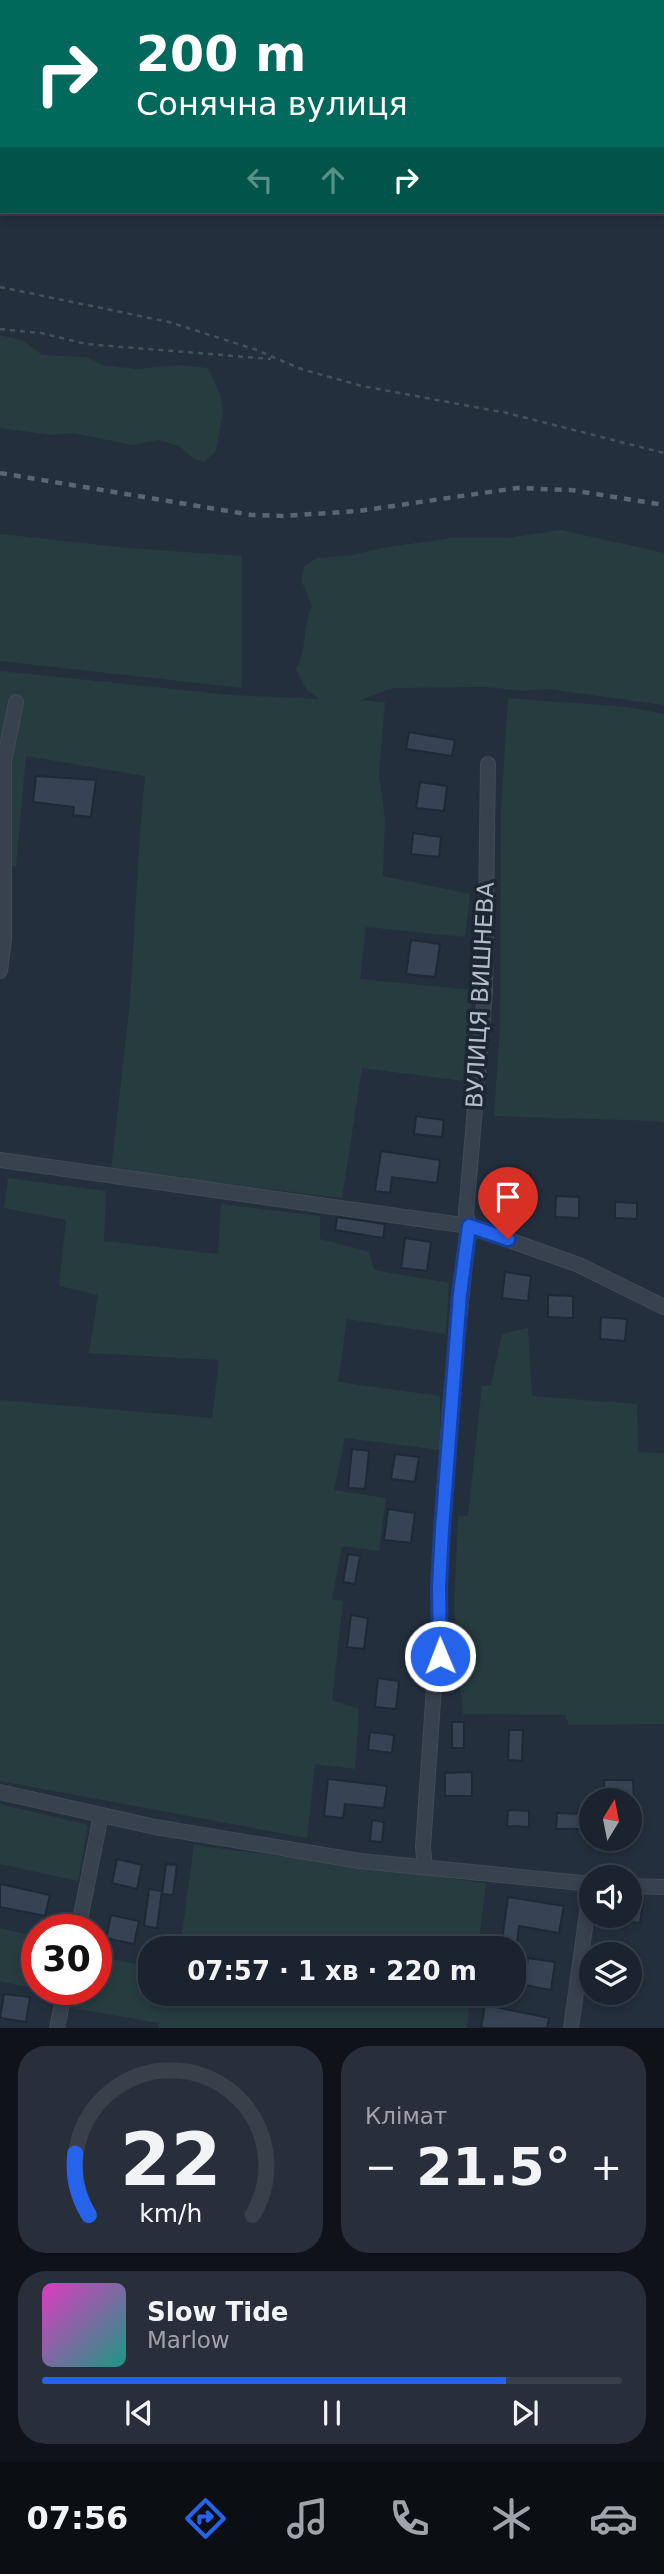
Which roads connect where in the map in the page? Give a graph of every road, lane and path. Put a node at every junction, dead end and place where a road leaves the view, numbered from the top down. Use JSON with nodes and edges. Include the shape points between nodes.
{"nodes":[{"id":1,"x":0,"y":287,"type":"edge"},
{"id":2,"x":0,"y":329,"type":"edge"},
{"id":3,"x":275,"y":359,"type":"junction"},
{"id":4,"x":664,"y":453,"type":"edge"},
{"id":5,"x":16,"y":702,"type":"dead end"},
{"id":6,"x":488,"y":764,"type":"dead end"},
{"id":7,"x":0,"y":971,"type":"edge"},
{"id":8,"x":0,"y":1160,"type":"edge"},
{"id":9,"x":469,"y":1226,"type":"junction"},
{"id":10,"x":664,"y":1307,"type":"edge"},
{"id":11,"x":0,"y":1792,"type":"edge"},
{"id":12,"x":101,"y":1815,"type":"junction"},
{"id":13,"x":425,"y":1867,"type":"junction"},
{"id":14,"x":579,"y":1883,"type":"edge"},
{"id":15,"x":642,"y":1886,"type":"edge"},
{"id":16,"x":664,"y":1887,"type":"edge"},
{"id":17,"x":81,"y":1914,"type":"edge"},
{"id":18,"x":587,"y":1928,"type":"edge"},
{"id":19,"x":62,"y":2005,"type":"edge"},
{"id":20,"x":57,"y":2028,"type":"edge"},
{"id":21,"x":570,"y":2028,"type":"edge"}],
"edges":[{"from":1,"to":3,"type":"path","via":[[169,322]]},
{"from":2,"to":3,"type":"path","via":[[86,344]]},
{"from":3,"to":4,"type":"path","via":[[362,386],[507,413]]},
{"from":5,"to":7,"type":"street","via":[[4,762]]},
{"from":6,"to":9,"type":"street","name":"ВУЛИЦЯ ВИШНЕВА","via":[[485,992],[466,1213]]},
{"from":8,"to":9,"type":"street"},
{"from":9,"to":10,"type":"street","via":[[579,1265]]},
{"from":9,"to":13,"type":"street","name":"ВУЛИЦЯ ВИШНЕВА","via":[[449,1421],[439,1587],[440,1656],[434,1687]]},
{"from":11,"to":12,"type":"street"},
{"from":12,"to":13,"type":"street","via":[[360,1861]]},
{"from":12,"to":17,"type":"street"},
{"from":13,"to":14,"type":"street"},
{"from":15,"to":16,"type":"street"},
{"from":18,"to":21,"type":"street"},
{"from":19,"to":20,"type":"street"}]}
